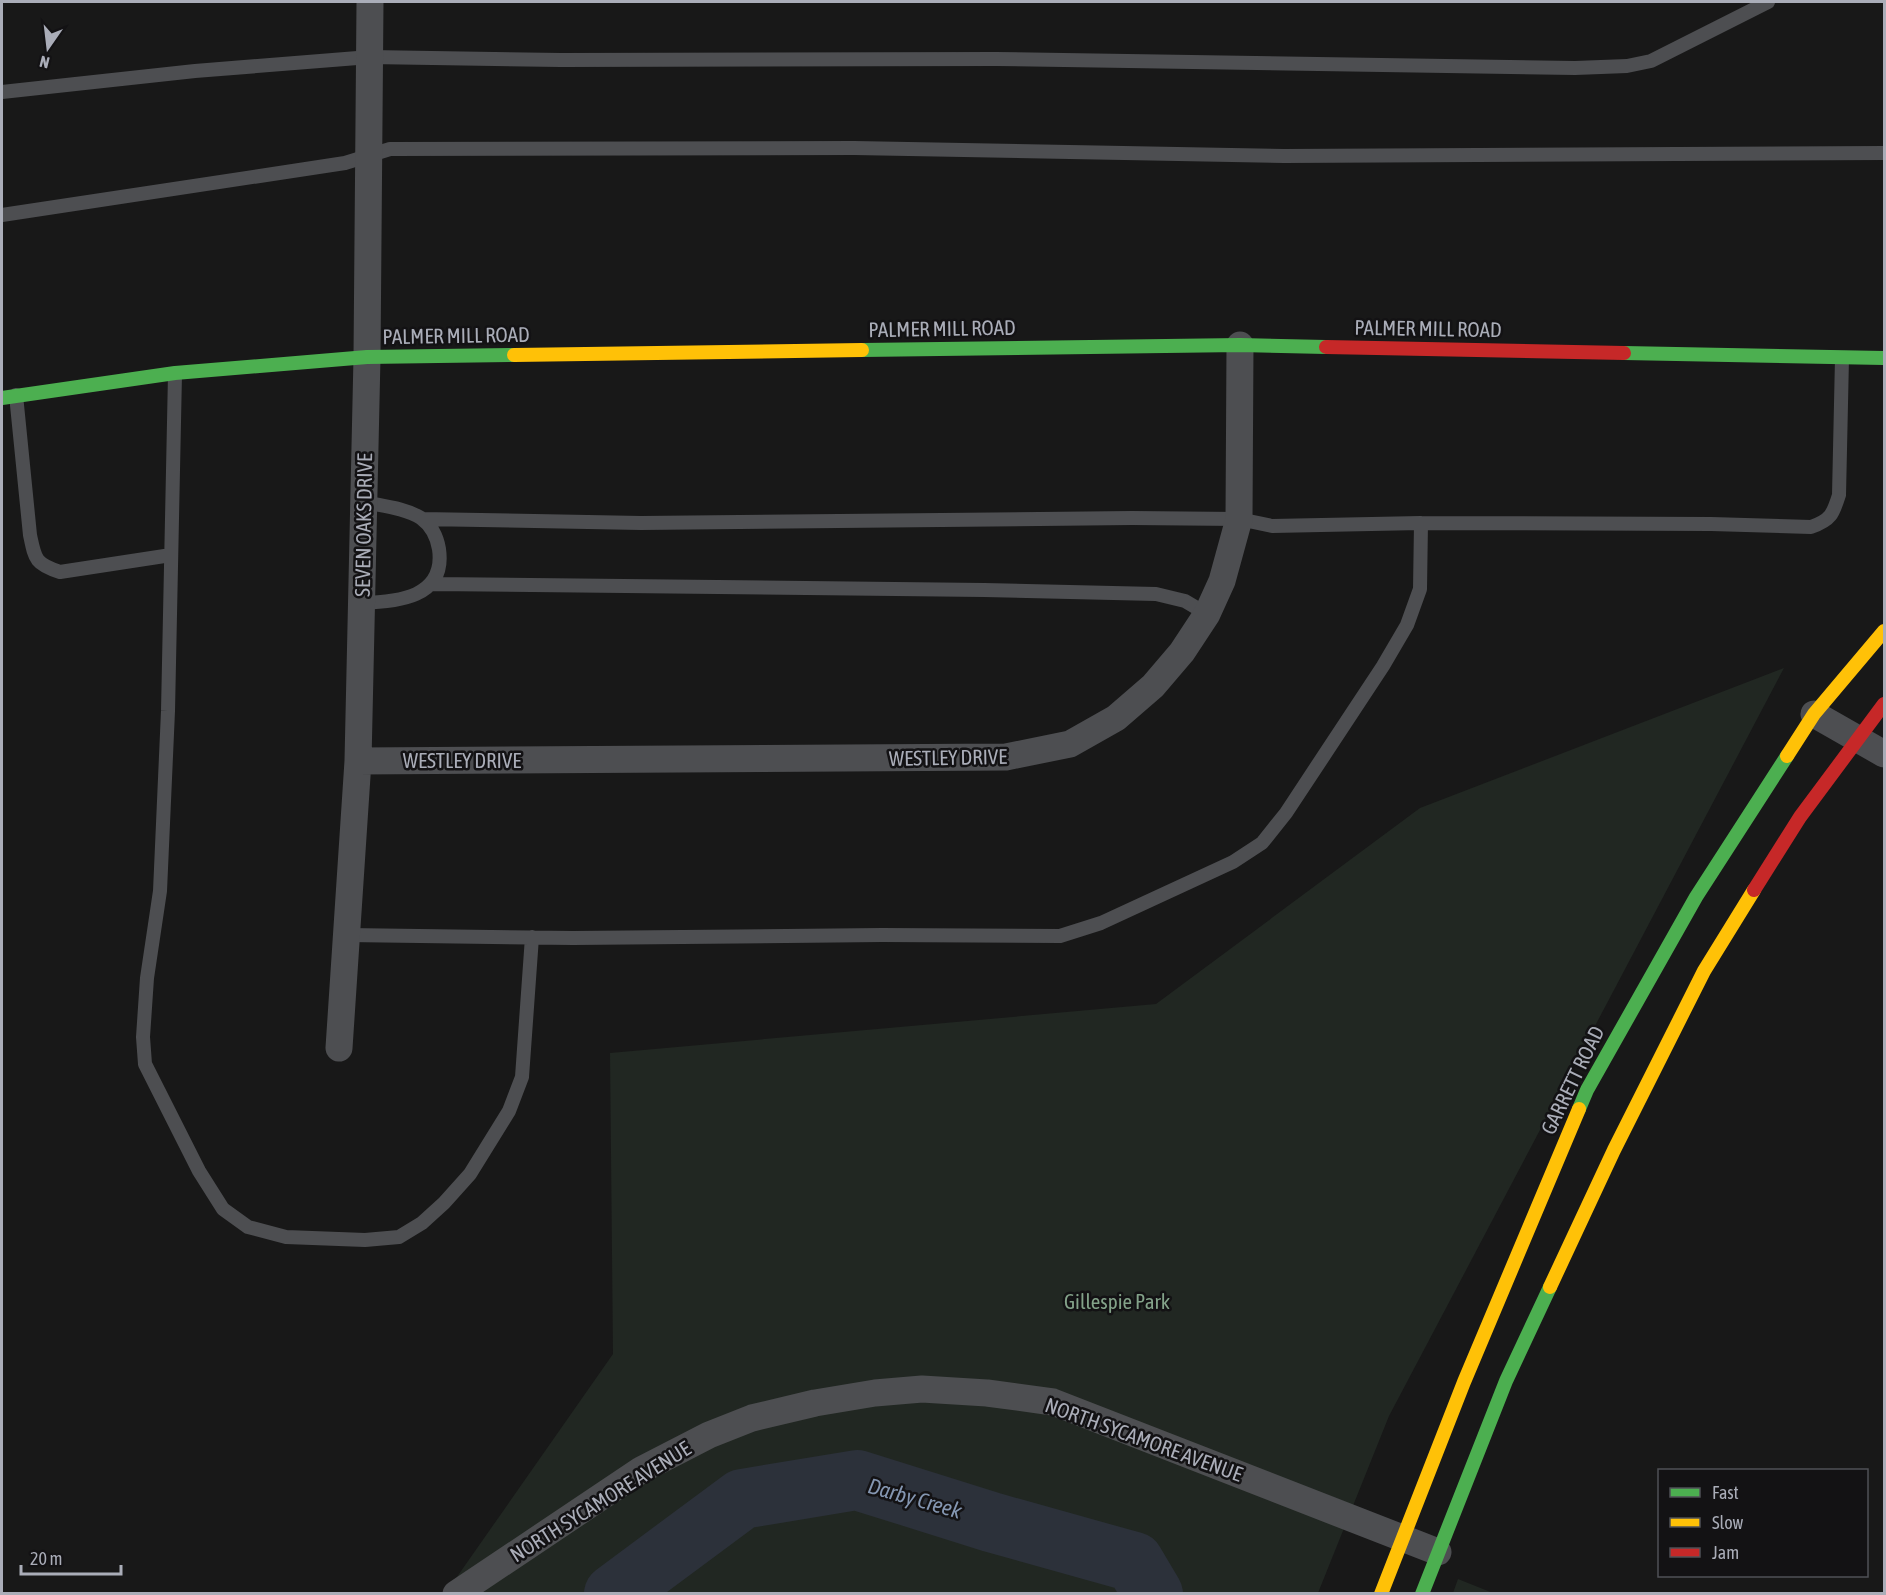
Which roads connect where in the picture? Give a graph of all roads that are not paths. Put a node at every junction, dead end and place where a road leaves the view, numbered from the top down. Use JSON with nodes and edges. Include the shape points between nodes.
{"nodes":[{"id":1,"x":370,"y":2,"type":"edge"},
{"id":2,"x":1768,"y":2,"type":"edge"},
{"id":3,"x":370,"y":57,"type":"junction"},
{"id":4,"x":2,"y":92,"type":"edge"},
{"id":5,"x":1884,"y":153,"type":"edge"},
{"id":6,"x":369,"y":156,"type":"junction"},
{"id":7,"x":2,"y":215,"type":"edge"},
{"id":8,"x":1240,"y":345,"type":"junction"},
{"id":9,"x":367,"y":357,"type":"junction"},
{"id":10,"x":1842,"y":358,"type":"junction"},
{"id":11,"x":1884,"y":358,"type":"edge"},
{"id":12,"x":175,"y":373,"type":"junction"},
{"id":13,"x":16,"y":395,"type":"junction"},
{"id":14,"x":2,"y":398,"type":"edge"},
{"id":15,"x":364,"y":502,"type":"junction"},
{"id":16,"x":422,"y":519,"type":"junction"},
{"id":17,"x":1239,"y":519,"type":"junction"},
{"id":18,"x":1421,"y":523,"type":"junction"},
{"id":19,"x":171,"y":555,"type":"junction"},
{"id":20,"x":432,"y":584,"type":"junction"},
{"id":21,"x":361,"y":603,"type":"junction"},
{"id":22,"x":1207,"y":614,"type":"junction"},
{"id":23,"x":1884,"y":631,"type":"edge"},
{"id":24,"x":1884,"y":704,"type":"edge"},
{"id":25,"x":1814,"y":714,"type":"junction"},
{"id":26,"x":1859,"y":739,"type":"junction"},
{"id":27,"x":1884,"y":754,"type":"edge"},
{"id":28,"x":358,"y":761,"type":"junction"},
{"id":29,"x":347,"y":935,"type":"junction"},
{"id":30,"x":532,"y":937,"type":"junction"},
{"id":31,"x":339,"y":1048,"type":"dead end"},
{"id":32,"x":1403,"y":1539,"type":"junction"},
{"id":33,"x":1438,"y":1552,"type":"junction"},
{"id":34,"x":456,"y":1593,"type":"edge"},
{"id":35,"x":1381,"y":1593,"type":"edge"},
{"id":36,"x":1422,"y":1593,"type":"edge"}],
"edges":[{"from":1,"to":3,"type":"street","name":"SEVEN OAKS DRIVE"},
{"from":2,"to":3,"type":"lane","via":[[1651,61],[1575,68],[996,59]]},
{"from":3,"to":4,"type":"lane"},
{"from":3,"to":6,"type":"street","name":"SEVEN OAKS DRIVE"},
{"from":5,"to":6,"type":"lane","via":[[1284,156],[854,148],[390,149]]},
{"from":6,"to":7,"type":"lane","via":[[345,163]]},
{"from":6,"to":9,"type":"street","name":"SEVEN OAKS DRIVE"},
{"from":8,"to":9,"type":"main road","name":"PALMER MILL ROAD"},
{"from":8,"to":10,"type":"main road","name":"PALMER MILL ROAD"},
{"from":8,"to":17,"type":"street","name":"WESTLEY DRIVE"},
{"from":9,"to":12,"type":"main road","name":"PALMER MILL ROAD"},
{"from":9,"to":15,"type":"street","name":"SEVEN OAKS DRIVE"},
{"from":10,"to":11,"type":"main road","name":"PALMER MILL ROAD"},
{"from":10,"to":18,"type":"lane","via":[[1839,495],[1834,513],[1824,522],[1811,527]]},
{"from":12,"to":13,"type":"main road","name":"PALMER MILL ROAD"},
{"from":12,"to":19,"type":"lane"},
{"from":13,"to":14,"type":"main road","name":"PALMER MILL ROAD"},
{"from":13,"to":19,"type":"lane","via":[[30,535],[34,555],[44,567],[60,572]]},
{"from":15,"to":16,"type":"lane"},
{"from":15,"to":21,"type":"street","name":"SEVEN OAKS DRIVE"},
{"from":16,"to":17,"type":"lane","via":[[641,523]]},
{"from":16,"to":20,"type":"lane","via":[[434,532],[439,551]]},
{"from":17,"to":18,"type":"lane","via":[[1272,526]]},
{"from":17,"to":22,"type":"street","name":"WESTLEY DRIVE","via":[[1222,581]]},
{"from":18,"to":30,"type":"lane","via":[[1420,589],[1407,626],[1286,813],[1262,843],[1233,862],[1101,923],[1060,936]]},
{"from":19,"to":30,"type":"lane","via":[[160,891],[147,978],[145,1064],[199,1171],[223,1209],[248,1227],[286,1237],[399,1237],[422,1223],[470,1174],[509,1112],[522,1077]]},
{"from":20,"to":21,"type":"lane","via":[[393,602]]},
{"from":20,"to":22,"type":"lane","via":[[1156,594],[1185,601]]},
{"from":21,"to":28,"type":"street","name":"SEVEN OAKS DRIVE"},
{"from":22,"to":28,"type":"street","name":"WESTLEY DRIVE","via":[[1153,686],[1116,718],[1070,744],[1006,757]]},
{"from":23,"to":25,"type":"main road","name":"GARRETT ROAD"},
{"from":24,"to":26,"type":"main road"},
{"from":25,"to":26,"type":"street"},
{"from":25,"to":32,"type":"main road","name":"GARRETT ROAD","via":[[1696,897],[1587,1090],[1464,1382]]},
{"from":26,"to":27,"type":"street"},
{"from":26,"to":33,"type":"main road","via":[[1800,817],[1704,971],[1614,1150],[1511,1371]]},
{"from":28,"to":29,"type":"street","name":"SEVEN OAKS DRIVE"},
{"from":29,"to":30,"type":"lane"},
{"from":29,"to":31,"type":"street","name":"SEVEN OAKS DRIVE"},
{"from":32,"to":33,"type":"street","name":"NORTH SYCAMORE AVENUE"},
{"from":32,"to":34,"type":"street","name":"NORTH SYCAMORE AVENUE","via":[[1053,1402],[922,1389],[815,1403],[752,1418],[709,1435],[641,1470]]},
{"from":32,"to":35,"type":"main road","name":"GARRETT ROAD"},
{"from":33,"to":36,"type":"main road"}]}
